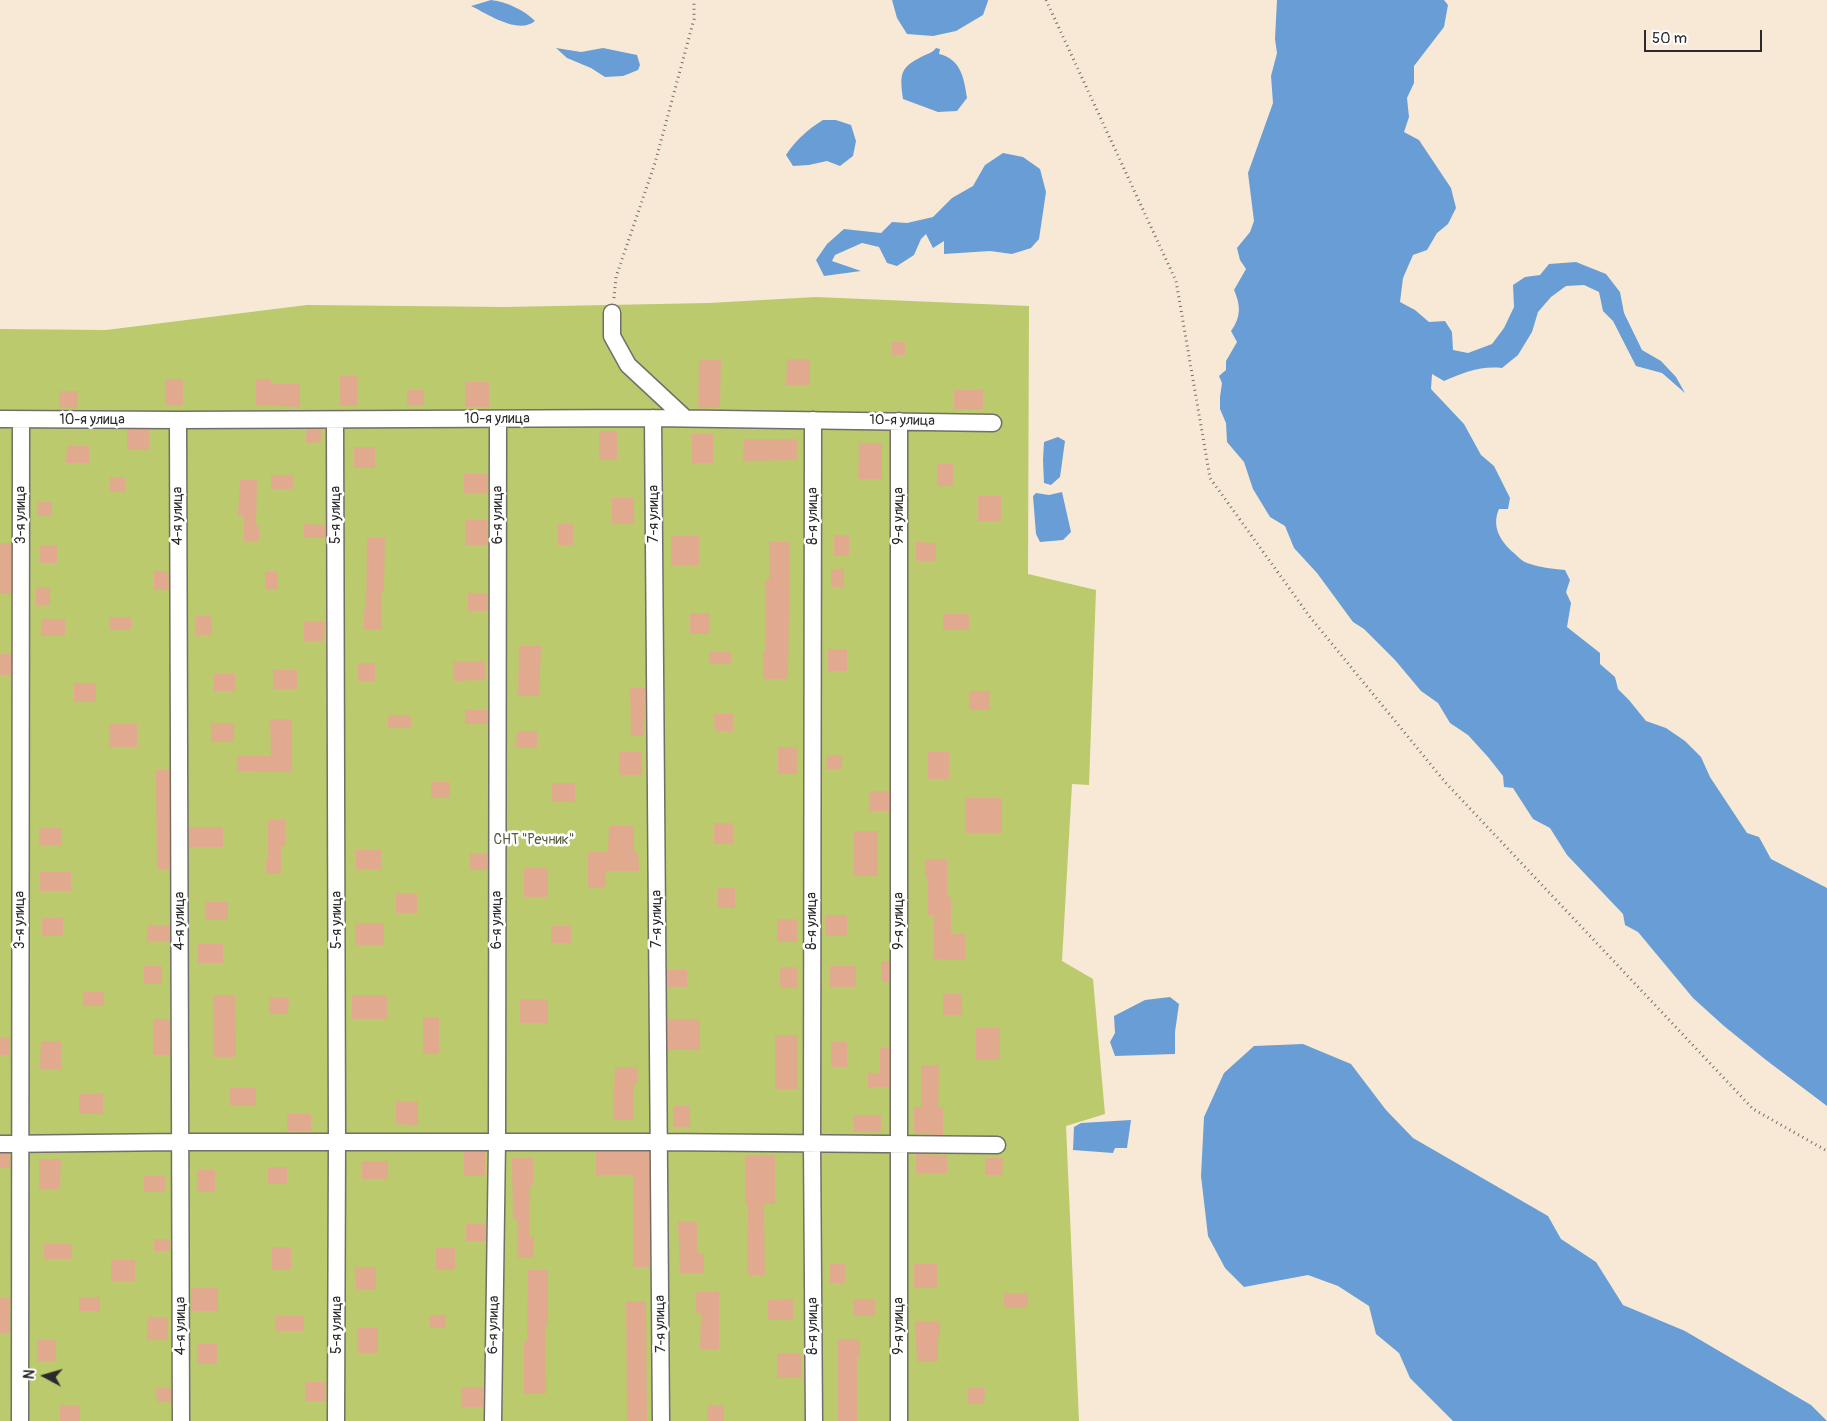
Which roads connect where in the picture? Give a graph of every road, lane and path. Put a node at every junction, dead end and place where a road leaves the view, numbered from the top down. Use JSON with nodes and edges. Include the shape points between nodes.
{"nodes":[{"id":1,"x":694,"y":0,"type":"edge"},
{"id":2,"x":1046,"y":0,"type":"edge"},
{"id":3,"x":612,"y":313,"type":"joint"},
{"id":4,"x":653,"y":418,"type":"junction"},
{"id":5,"x":685,"y":418,"type":"junction"},
{"id":6,"x":0,"y":419,"type":"edge"},
{"id":7,"x":498,"y":419,"type":"junction"},
{"id":8,"x":21,"y":420,"type":"junction"},
{"id":9,"x":178,"y":420,"type":"junction"},
{"id":10,"x":335,"y":420,"type":"junction"},
{"id":11,"x":813,"y":420,"type":"junction"},
{"id":12,"x":898,"y":421,"type":"junction"},
{"id":13,"x":993,"y":424,"type":"dead end"},
{"id":14,"x":180,"y":1142,"type":"junction"},
{"id":15,"x":338,"y":1142,"type":"junction"},
{"id":16,"x":496,"y":1142,"type":"junction"},
{"id":17,"x":659,"y":1142,"type":"junction"},
{"id":18,"x":20,"y":1143,"type":"junction"},
{"id":19,"x":812,"y":1143,"type":"junction"},
{"id":20,"x":0,"y":1144,"type":"edge"},
{"id":21,"x":900,"y":1144,"type":"junction"},
{"id":22,"x":997,"y":1144,"type":"dead end"},
{"id":23,"x":1827,"y":1151,"type":"edge"},
{"id":24,"x":20,"y":1421,"type":"edge"},
{"id":25,"x":181,"y":1421,"type":"edge"},
{"id":26,"x":336,"y":1421,"type":"edge"},
{"id":27,"x":493,"y":1421,"type":"edge"},
{"id":28,"x":662,"y":1421,"type":"edge"},
{"id":29,"x":814,"y":1421,"type":"edge"},
{"id":30,"x":899,"y":1421,"type":"edge"}],
"edges":[{"from":1,"to":3,"type":"path","via":[[694,20],[655,163],[616,277]]},
{"from":2,"to":23,"type":"path","via":[[1176,281],[1210,478],[1310,617],[1445,782],[1753,1109]]},
{"from":3,"to":5,"type":"street","via":[[612,336],[628,366]]},
{"from":4,"to":5,"type":"street","name":"10-я улица"},
{"from":4,"to":7,"type":"street","name":"10-я улица"},
{"from":4,"to":17,"type":"street","name":"7-я улица"},
{"from":5,"to":11,"type":"street","name":"10-я улица"},
{"from":6,"to":8,"type":"street","name":"10-я улица"},
{"from":7,"to":10,"type":"street","name":"10-я улица"},
{"from":7,"to":16,"type":"street","name":"6-я улица"},
{"from":8,"to":9,"type":"street","name":"10-я улица"},
{"from":8,"to":18,"type":"street","name":"3-я улица"},
{"from":9,"to":10,"type":"street","name":"10-я улица"},
{"from":9,"to":14,"type":"street","name":"4-я улица"},
{"from":10,"to":15,"type":"street","name":"5-я улица"},
{"from":11,"to":12,"type":"street","name":"10-я улица"},
{"from":11,"to":19,"type":"street","name":"8-я улица"},
{"from":12,"to":13,"type":"street","name":"10-я улица"},
{"from":12,"to":21,"type":"street","name":"9-я улица"},
{"from":14,"to":15,"type":"street"},
{"from":14,"to":18,"type":"street"},
{"from":14,"to":25,"type":"street","name":"4-я улица"},
{"from":15,"to":16,"type":"street"},
{"from":15,"to":26,"type":"street","name":"5-я улица"},
{"from":16,"to":17,"type":"street"},
{"from":16,"to":27,"type":"street","name":"6-я улица"},
{"from":17,"to":19,"type":"street"},
{"from":17,"to":28,"type":"street","name":"7-я улица"},
{"from":18,"to":20,"type":"street"},
{"from":18,"to":24,"type":"street","name":"3-я улица"},
{"from":19,"to":21,"type":"street"},
{"from":19,"to":29,"type":"street","name":"8-я улица"},
{"from":21,"to":22,"type":"street"},
{"from":21,"to":30,"type":"street","name":"9-я улица"}]}
